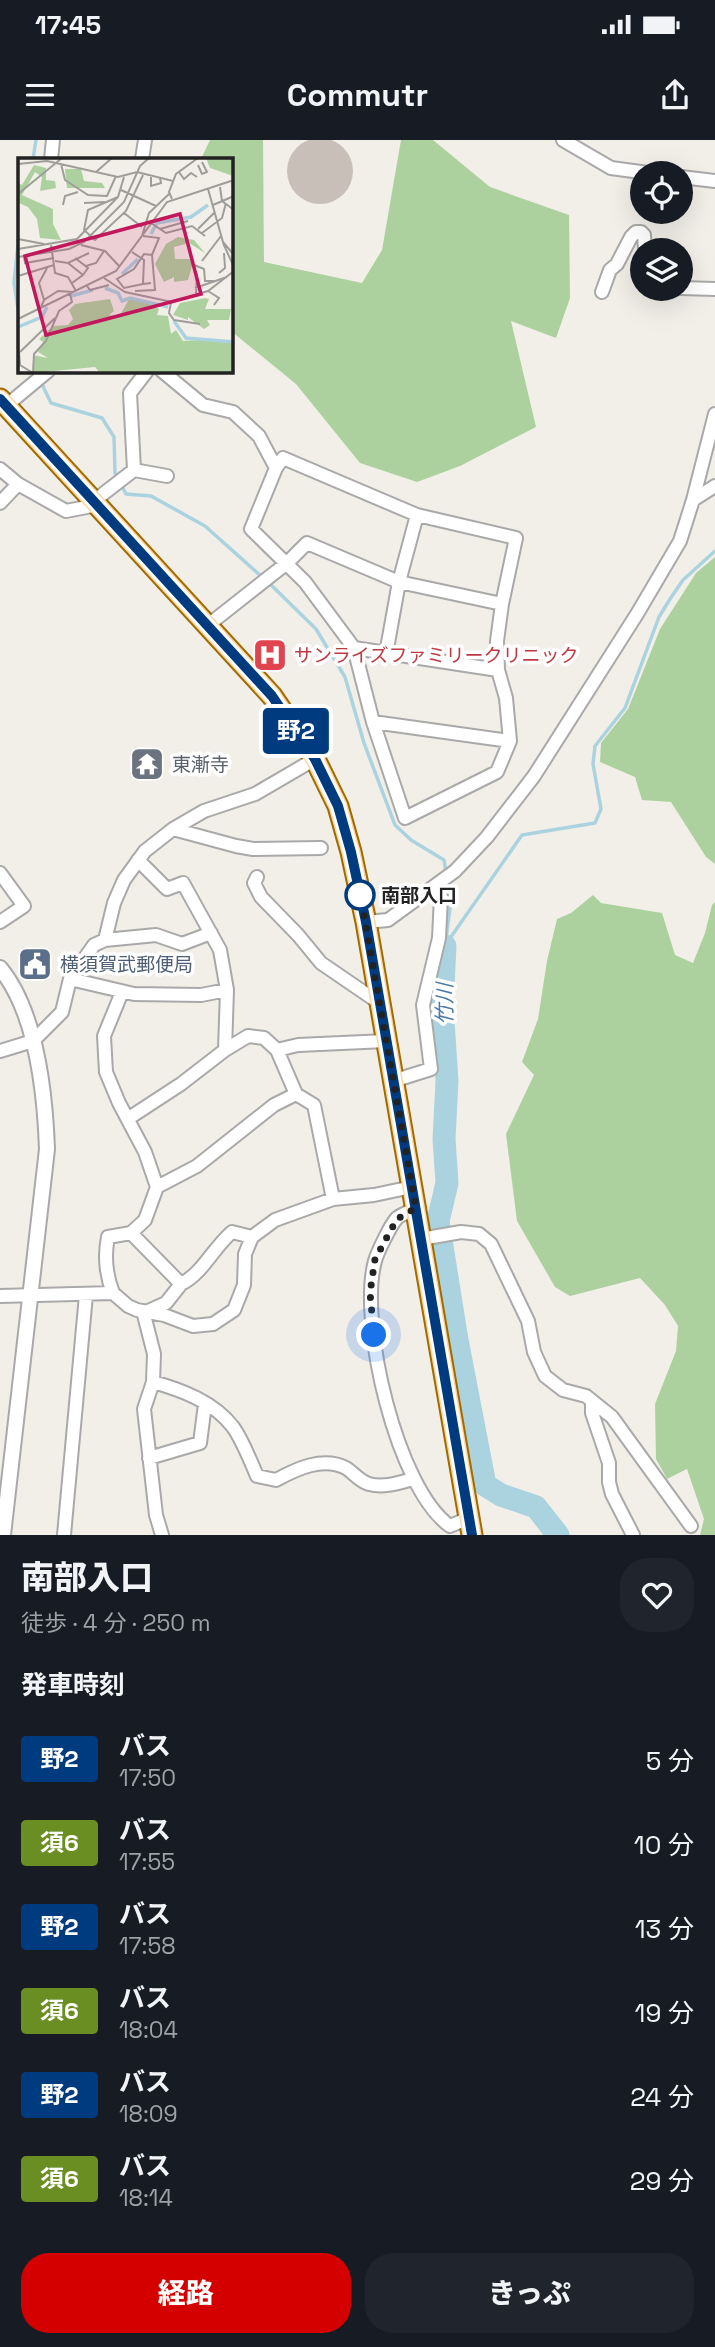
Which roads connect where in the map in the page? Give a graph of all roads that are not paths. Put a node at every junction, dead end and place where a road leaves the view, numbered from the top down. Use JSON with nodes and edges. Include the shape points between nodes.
{"nodes":[{"id":1,"x":53,"y":140,"type":"edge"},
{"id":2,"x":145,"y":140,"type":"edge"},
{"id":3,"x":563,"y":140,"type":"edge"},
{"id":4,"x":51,"y":158,"type":"edge"},
{"id":5,"x":142,"y":158,"type":"edge"},
{"id":6,"x":630,"y":171,"type":"edge"},
{"id":7,"x":693,"y":178,"type":"edge"},
{"id":8,"x":715,"y":181,"type":"edge"},
{"id":9,"x":630,"y":238,"type":"edge"},
{"id":10,"x":644,"y":238,"type":"edge"},
{"id":11,"x":630,"y":239,"type":"edge"},
{"id":12,"x":693,"y":288,"type":"edge"},
{"id":13,"x":715,"y":289,"type":"edge"},
{"id":14,"x":602,"y":292,"type":"dead end"},
{"id":15,"x":45,"y":373,"type":"edge"},
{"id":16,"x":146,"y":373,"type":"edge"},
{"id":17,"x":164,"y":373,"type":"edge"},
{"id":18,"x":3,"y":402,"type":"edge"},
{"id":19,"x":715,"y":414,"type":"edge"},
{"id":20,"x":276,"y":468,"type":"junction"},
{"id":21,"x":0,"y":469,"type":"edge"},
{"id":22,"x":134,"y":470,"type":"junction"},
{"id":23,"x":167,"y":476,"type":"dead end"},
{"id":24,"x":18,"y":484,"type":"junction"},
{"id":25,"x":715,"y":486,"type":"edge"},
{"id":26,"x":693,"y":500,"type":"junction"},
{"id":27,"x":0,"y":503,"type":"edge"},
{"id":28,"x":95,"y":503,"type":"junction"},
{"id":29,"x":416,"y":515,"type":"junction"},
{"id":30,"x":287,"y":563,"type":"junction"},
{"id":31,"x":399,"y":582,"type":"junction"},
{"id":32,"x":502,"y":604,"type":"junction"},
{"id":33,"x":207,"y":626,"type":"junction"},
{"id":34,"x":354,"y":648,"type":"junction"},
{"id":35,"x":386,"y":654,"type":"junction"},
{"id":36,"x":498,"y":670,"type":"junction"},
{"id":37,"x":373,"y":722,"type":"junction"},
{"id":38,"x":510,"y":741,"type":"junction"},
{"id":39,"x":315,"y":759,"type":"junction"},
{"id":40,"x":173,"y":829,"type":"junction"},
{"id":41,"x":321,"y":848,"type":"dead end"},
{"id":42,"x":138,"y":860,"type":"junction"},
{"id":43,"x":0,"y":873,"type":"edge"},
{"id":44,"x":257,"y":877,"type":"dead end"},
{"id":45,"x":438,"y":885,"type":"junction"},
{"id":46,"x":0,"y":922,"type":"edge"},
{"id":47,"x":366,"y":922,"type":"junction"},
{"id":48,"x":211,"y":933,"type":"junction"},
{"id":49,"x":105,"y":940,"type":"junction"},
{"id":50,"x":0,"y":968,"type":"edge"},
{"id":51,"x":70,"y":979,"type":"junction"},
{"id":52,"x":227,"y":990,"type":"junction"},
{"id":53,"x":122,"y":992,"type":"junction"},
{"id":54,"x":378,"y":1002,"type":"junction"},
{"id":55,"x":33,"y":1041,"type":"junction"},
{"id":56,"x":386,"y":1041,"type":"junction"},
{"id":57,"x":225,"y":1050,"type":"junction"},
{"id":58,"x":277,"y":1050,"type":"junction"},
{"id":59,"x":0,"y":1051,"type":"edge"},
{"id":60,"x":393,"y":1081,"type":"junction"},
{"id":61,"x":296,"y":1094,"type":"junction"},
{"id":62,"x":129,"y":1118,"type":"junction"},
{"id":63,"x":157,"y":1187,"type":"junction"},
{"id":64,"x":412,"y":1187,"type":"junction"},
{"id":65,"x":333,"y":1199,"type":"junction"},
{"id":66,"x":416,"y":1208,"type":"junction"},
{"id":67,"x":131,"y":1233,"type":"junction"},
{"id":68,"x":252,"y":1237,"type":"junction"},
{"id":69,"x":421,"y":1239,"type":"junction"},
{"id":70,"x":181,"y":1284,"type":"junction"},
{"id":71,"x":113,"y":1293,"type":"junction"},
{"id":72,"x":86,"y":1295,"type":"junction"},
{"id":73,"x":0,"y":1296,"type":"edge"},
{"id":74,"x":32,"y":1296,"type":"junction"},
{"id":75,"x":144,"y":1311,"type":"junction"},
{"id":76,"x":153,"y":1382,"type":"junction"},
{"id":77,"x":592,"y":1401,"type":"junction"},
{"id":78,"x":205,"y":1404,"type":"junction"},
{"id":79,"x":149,"y":1458,"type":"junction"},
{"id":80,"x":413,"y":1479,"type":"junction"},
{"id":81,"x":3,"y":1514,"type":"edge"},
{"id":82,"x":471,"y":1526,"type":"edge"},
{"id":83,"x":691,"y":1526,"type":"dead end"},
{"id":84,"x":3,"y":1535,"type":"edge"},
{"id":85,"x":64,"y":1535,"type":"edge"},
{"id":86,"x":162,"y":1535,"type":"edge"},
{"id":87,"x":633,"y":1535,"type":"edge"}],
"edges":[{"from":1,"to":4,"type":"street"},
{"from":2,"to":5,"type":"street"},
{"from":3,"to":6,"type":"street","via":[[611,168]]},
{"from":7,"to":8,"type":"street"},
{"from":9,"to":10,"type":"street","via":[[636,232]]},
{"from":11,"to":14,"type":"street"},
{"from":12,"to":13,"type":"street"},
{"from":15,"to":18,"type":"street"},
{"from":16,"to":22,"type":"street","via":[[130,393]]},
{"from":17,"to":20,"type":"street","via":[[203,405],[233,412],[260,436]]},
{"from":18,"to":28,"type":"main road"},
{"from":19,"to":26,"type":"street"},
{"from":20,"to":29,"type":"street","via":[[283,458]]},
{"from":20,"to":30,"type":"street","via":[[251,529]]},
{"from":21,"to":24,"type":"street"},
{"from":22,"to":23,"type":"street"},
{"from":22,"to":28,"type":"street"},
{"from":24,"to":27,"type":"street"},
{"from":24,"to":28,"type":"street","via":[[66,511]]},
{"from":25,"to":26,"type":"street"},
{"from":26,"to":45,"type":"street","via":[[680,541],[534,776],[487,836]]},
{"from":28,"to":33,"type":"main road"},
{"from":29,"to":31,"type":"street"},
{"from":29,"to":32,"type":"street","via":[[516,538]]},
{"from":30,"to":31,"type":"street","via":[[307,543]]},
{"from":30,"to":33,"type":"street"},
{"from":30,"to":34,"type":"street"},
{"from":31,"to":32,"type":"street"},
{"from":31,"to":35,"type":"street"},
{"from":32,"to":36,"type":"street"},
{"from":33,"to":39,"type":"main road","via":[[272,696]]},
{"from":34,"to":35,"type":"street"},
{"from":34,"to":37,"type":"street"},
{"from":35,"to":36,"type":"street"},
{"from":36,"to":38,"type":"street"},
{"from":37,"to":38,"type":"street"},
{"from":37,"to":38,"type":"street","via":[[405,818],[497,772]]},
{"from":39,"to":40,"type":"street","via":[[255,794],[204,811]]},
{"from":39,"to":47,"type":"main road","via":[[338,806]]},
{"from":40,"to":41,"type":"street","via":[[253,849]]},
{"from":40,"to":42,"type":"street"},
{"from":42,"to":48,"type":"street","via":[[167,889],[183,883]]},
{"from":42,"to":49,"type":"street","via":[[114,903]]},
{"from":43,"to":46,"type":"street","via":[[24,906]]},
{"from":44,"to":54,"type":"street","via":[[254,883],[261,897],[321,963]]},
{"from":45,"to":47,"type":"street","via":[[388,920]]},
{"from":45,"to":60,"type":"street","via":[[439,938],[423,1005],[431,1069]]},
{"from":47,"to":54,"type":"main road"},
{"from":48,"to":49,"type":"street","via":[[182,944],[156,935]]},
{"from":48,"to":52,"type":"street","via":[[220,950]]},
{"from":49,"to":51,"type":"street","via":[[94,946]]},
{"from":50,"to":55,"type":"street","via":[[22,1006]]},
{"from":51,"to":53,"type":"street"},
{"from":51,"to":55,"type":"street","via":[[62,1012]]},
{"from":52,"to":53,"type":"street","via":[[169,996]]},
{"from":52,"to":57,"type":"street"},
{"from":53,"to":62,"type":"street","via":[[104,1036],[106,1072]]},
{"from":54,"to":56,"type":"main road"},
{"from":55,"to":59,"type":"street"},
{"from":55,"to":74,"type":"street","via":[[46,1112],[47,1149]]},
{"from":56,"to":58,"type":"street"},
{"from":56,"to":60,"type":"main road"},
{"from":57,"to":58,"type":"street","via":[[248,1036],[264,1038]]},
{"from":57,"to":62,"type":"street"},
{"from":58,"to":61,"type":"street"},
{"from":60,"to":64,"type":"main road"},
{"from":61,"to":63,"type":"street","via":[[274,1105],[197,1166]]},
{"from":61,"to":65,"type":"street","via":[[314,1105]]},
{"from":62,"to":63,"type":"street"},
{"from":63,"to":67,"type":"street","via":[[145,1220]]},
{"from":64,"to":65,"type":"street"},
{"from":64,"to":66,"type":"main road"},
{"from":65,"to":68,"type":"street","via":[[275,1220]]},
{"from":66,"to":69,"type":"main road"},
{"from":66,"to":80,"type":"street","via":[[397,1219],[375,1259],[370,1293],[390,1421]]},
{"from":67,"to":70,"type":"street"},
{"from":67,"to":71,"type":"street","via":[[108,1237],[105,1253]]},
{"from":68,"to":70,"type":"street","via":[[232,1232],[194,1277]]},
{"from":68,"to":75,"type":"street","via":[[245,1254],[244,1285],[234,1310],[214,1324],[193,1326]]},
{"from":69,"to":77,"type":"street","via":[[461,1232],[478,1234],[491,1244],[528,1321],[545,1376],[563,1390]]},
{"from":69,"to":82,"type":"main road"},
{"from":70,"to":75,"type":"street","via":[[166,1303]]},
{"from":71,"to":72,"type":"street"},
{"from":71,"to":75,"type":"street","via":[[128,1306]]},
{"from":72,"to":74,"type":"street"},
{"from":72,"to":85,"type":"street"},
{"from":73,"to":74,"type":"street"},
{"from":74,"to":81,"type":"street"},
{"from":75,"to":76,"type":"street","via":[[154,1354]]},
{"from":76,"to":78,"type":"street","via":[[181,1390]]},
{"from":76,"to":79,"type":"street","via":[[144,1409]]},
{"from":77,"to":83,"type":"street","via":[[612,1417]]},
{"from":77,"to":87,"type":"street","via":[[609,1463],[612,1494]]},
{"from":78,"to":79,"type":"street","via":[[200,1443]]},
{"from":78,"to":80,"type":"street","via":[[234,1428],[257,1476],[276,1480],[301,1467],[331,1464],[368,1483],[387,1485]]},
{"from":79,"to":86,"type":"street"},
{"from":80,"to":82,"type":"street","via":[[439,1519],[450,1526]]},
{"from":81,"to":84,"type":"street"}]}
